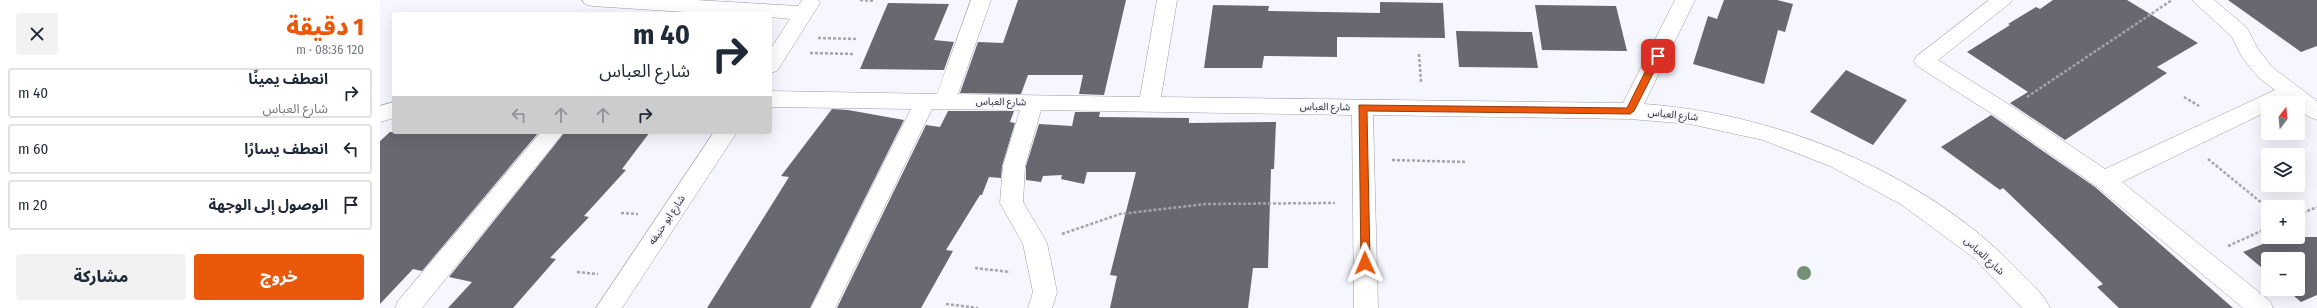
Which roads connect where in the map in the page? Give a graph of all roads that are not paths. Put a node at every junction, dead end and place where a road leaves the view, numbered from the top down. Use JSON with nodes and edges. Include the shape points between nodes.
{"nodes":[{"id":1,"x":592,"y":0,"type":"edge"},
{"id":2,"x":981,"y":0,"type":"edge"},
{"id":3,"x":1167,"y":0,"type":"edge"},
{"id":4,"x":1685,"y":0,"type":"edge"},
{"id":5,"x":2002,"y":0,"type":"edge"},
{"id":6,"x":2202,"y":0,"type":"edge"},
{"id":7,"x":665,"y":2,"type":"edge"},
{"id":8,"x":808,"y":6,"type":"edge"},
{"id":9,"x":779,"y":52,"type":"edge"},
{"id":10,"x":2290,"y":92,"type":"junction"},
{"id":11,"x":772,"y":99,"type":"edge"},
{"id":12,"x":935,"y":101,"type":"junction"},
{"id":13,"x":1033,"y":102,"type":"junction"},
{"id":14,"x":1150,"y":104,"type":"junction"},
{"id":15,"x":1362,"y":107,"type":"junction"},
{"id":16,"x":392,"y":111,"type":"edge"},
{"id":17,"x":1630,"y":111,"type":"junction"},
{"id":18,"x":2317,"y":112,"type":"edge"},
{"id":19,"x":380,"y":114,"type":"edge"},
{"id":20,"x":551,"y":134,"type":"edge"},
{"id":21,"x":725,"y":134,"type":"edge"},
{"id":22,"x":2104,"y":180,"type":"junction"},
{"id":23,"x":407,"y":308,"type":"edge"},
{"id":24,"x":608,"y":308,"type":"edge"},
{"id":25,"x":823,"y":308,"type":"edge"},
{"id":26,"x":1040,"y":308,"type":"edge"},
{"id":27,"x":1366,"y":308,"type":"edge"},
{"id":28,"x":2038,"y":308,"type":"edge"},
{"id":29,"x":2261,"y":308,"type":"edge"}],
"edges":[{"from":1,"to":7,"type":"street"},
{"from":2,"to":12,"type":"street"},
{"from":3,"to":14,"type":"street"},
{"from":4,"to":17,"type":"street"},
{"from":5,"to":22,"type":"street","via":[[1924,61],[2005,112]]},
{"from":6,"to":10,"type":"street","via":[[2240,33],[2253,57],[2265,72]]},
{"from":7,"to":8,"type":"street"},
{"from":8,"to":9,"type":"street"},
{"from":10,"to":18,"type":"street"},
{"from":10,"to":22,"type":"street"},
{"from":11,"to":12,"type":"street","name":"شارع العباس"},
{"from":12,"to":13,"type":"street","name":"شارع العباس"},
{"from":12,"to":25,"type":"street"},
{"from":13,"to":14,"type":"street","name":"شارع العباس"},
{"from":13,"to":26,"type":"street","via":[[1014,166],[1011,204],[1035,243],[1045,292]]},
{"from":14,"to":15,"type":"street","name":"شارع العباس"},
{"from":15,"to":17,"type":"street","name":"شارع العباس"},
{"from":15,"to":27,"type":"street"},
{"from":16,"to":19,"type":"street"},
{"from":17,"to":28,"type":"street","name":"شارع العباس","via":[[1690,116],[1751,128],[1820,152],[1896,189],[1975,244]]},
{"from":20,"to":23,"type":"street"},
{"from":21,"to":24,"type":"street","name":"شارع ابو حنيفه"},
{"from":22,"to":29,"type":"street"}]}
